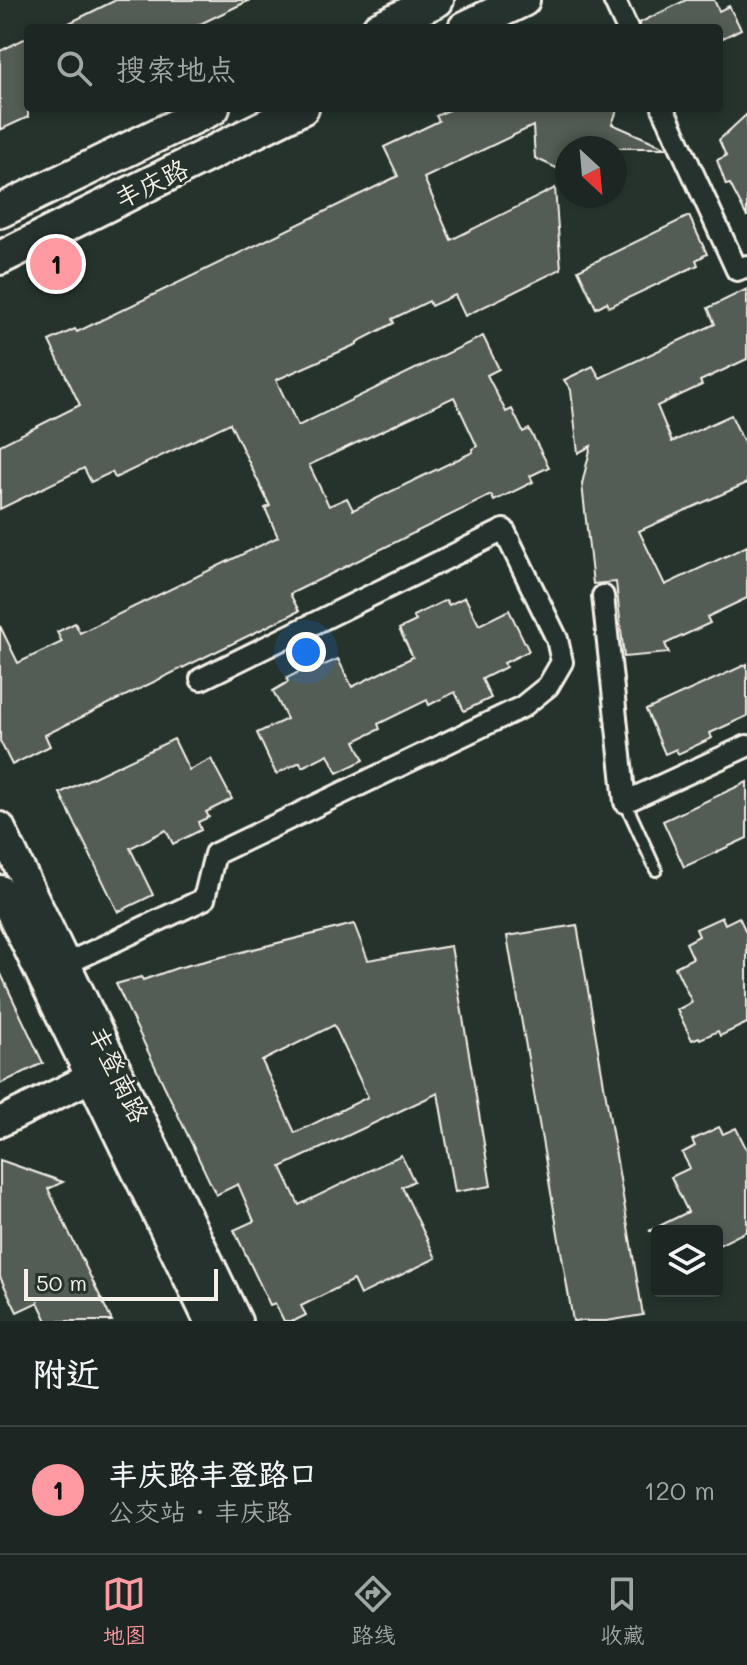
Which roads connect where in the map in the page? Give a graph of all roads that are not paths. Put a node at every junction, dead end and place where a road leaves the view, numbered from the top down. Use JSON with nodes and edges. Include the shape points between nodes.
{"nodes":[{"id":1,"x":437,"y":0,"type":"edge"},
{"id":2,"x":523,"y":0,"type":"edge"},
{"id":3,"x":614,"y":0,"type":"edge"},
{"id":4,"x":387,"y":24,"type":"edge"},
{"id":5,"x":473,"y":24,"type":"edge"},
{"id":6,"x":625,"y":24,"type":"edge"},
{"id":7,"x":205,"y":112,"type":"edge"},
{"id":8,"x":294,"y":112,"type":"edge"},
{"id":9,"x":665,"y":112,"type":"edge"},
{"id":10,"x":0,"y":211,"type":"edge"},
{"id":11,"x":0,"y":258,"type":"edge"},
{"id":12,"x":747,"y":266,"type":"edge"},
{"id":13,"x":603,"y":596,"type":"dead end"},
{"id":14,"x":201,"y":679,"type":"dead end"},
{"id":15,"x":747,"y":746,"type":"edge"},
{"id":16,"x":625,"y":802,"type":"junction"},
{"id":17,"x":0,"y":827,"type":"edge"},
{"id":18,"x":656,"y":870,"type":"dead end"},
{"id":19,"x":0,"y":890,"type":"edge"},
{"id":20,"x":66,"y":964,"type":"junction"},
{"id":21,"x":92,"y":1077,"type":"junction"},
{"id":22,"x":0,"y":1122,"type":"edge"},
{"id":23,"x":209,"y":1321,"type":"edge"},
{"id":24,"x":237,"y":1321,"type":"edge"}],
"edges":[{"from":1,"to":4,"type":"main road"},
{"from":2,"to":5,"type":"main road"},
{"from":3,"to":6,"type":"street"},
{"from":7,"to":10,"type":"main road","name":"丰庆路"},
{"from":8,"to":11,"type":"main road","name":"丰庆路"},
{"from":9,"to":12,"type":"street","via":[[737,270]]},
{"from":13,"to":16,"type":"street"},
{"from":14,"to":20,"type":"street","via":[[504,530],[557,639],[562,662],[548,686],[522,707],[215,854],[204,899]]},
{"from":15,"to":16,"type":"street"},
{"from":16,"to":18,"type":"lane"},
{"from":17,"to":20,"type":"street","name":"丰登南路"},
{"from":19,"to":21,"type":"street","name":"丰登南路"},
{"from":20,"to":24,"type":"street","name":"丰登南路"},
{"from":21,"to":22,"type":"street"},
{"from":21,"to":23,"type":"street","name":"丰登南路"}]}
